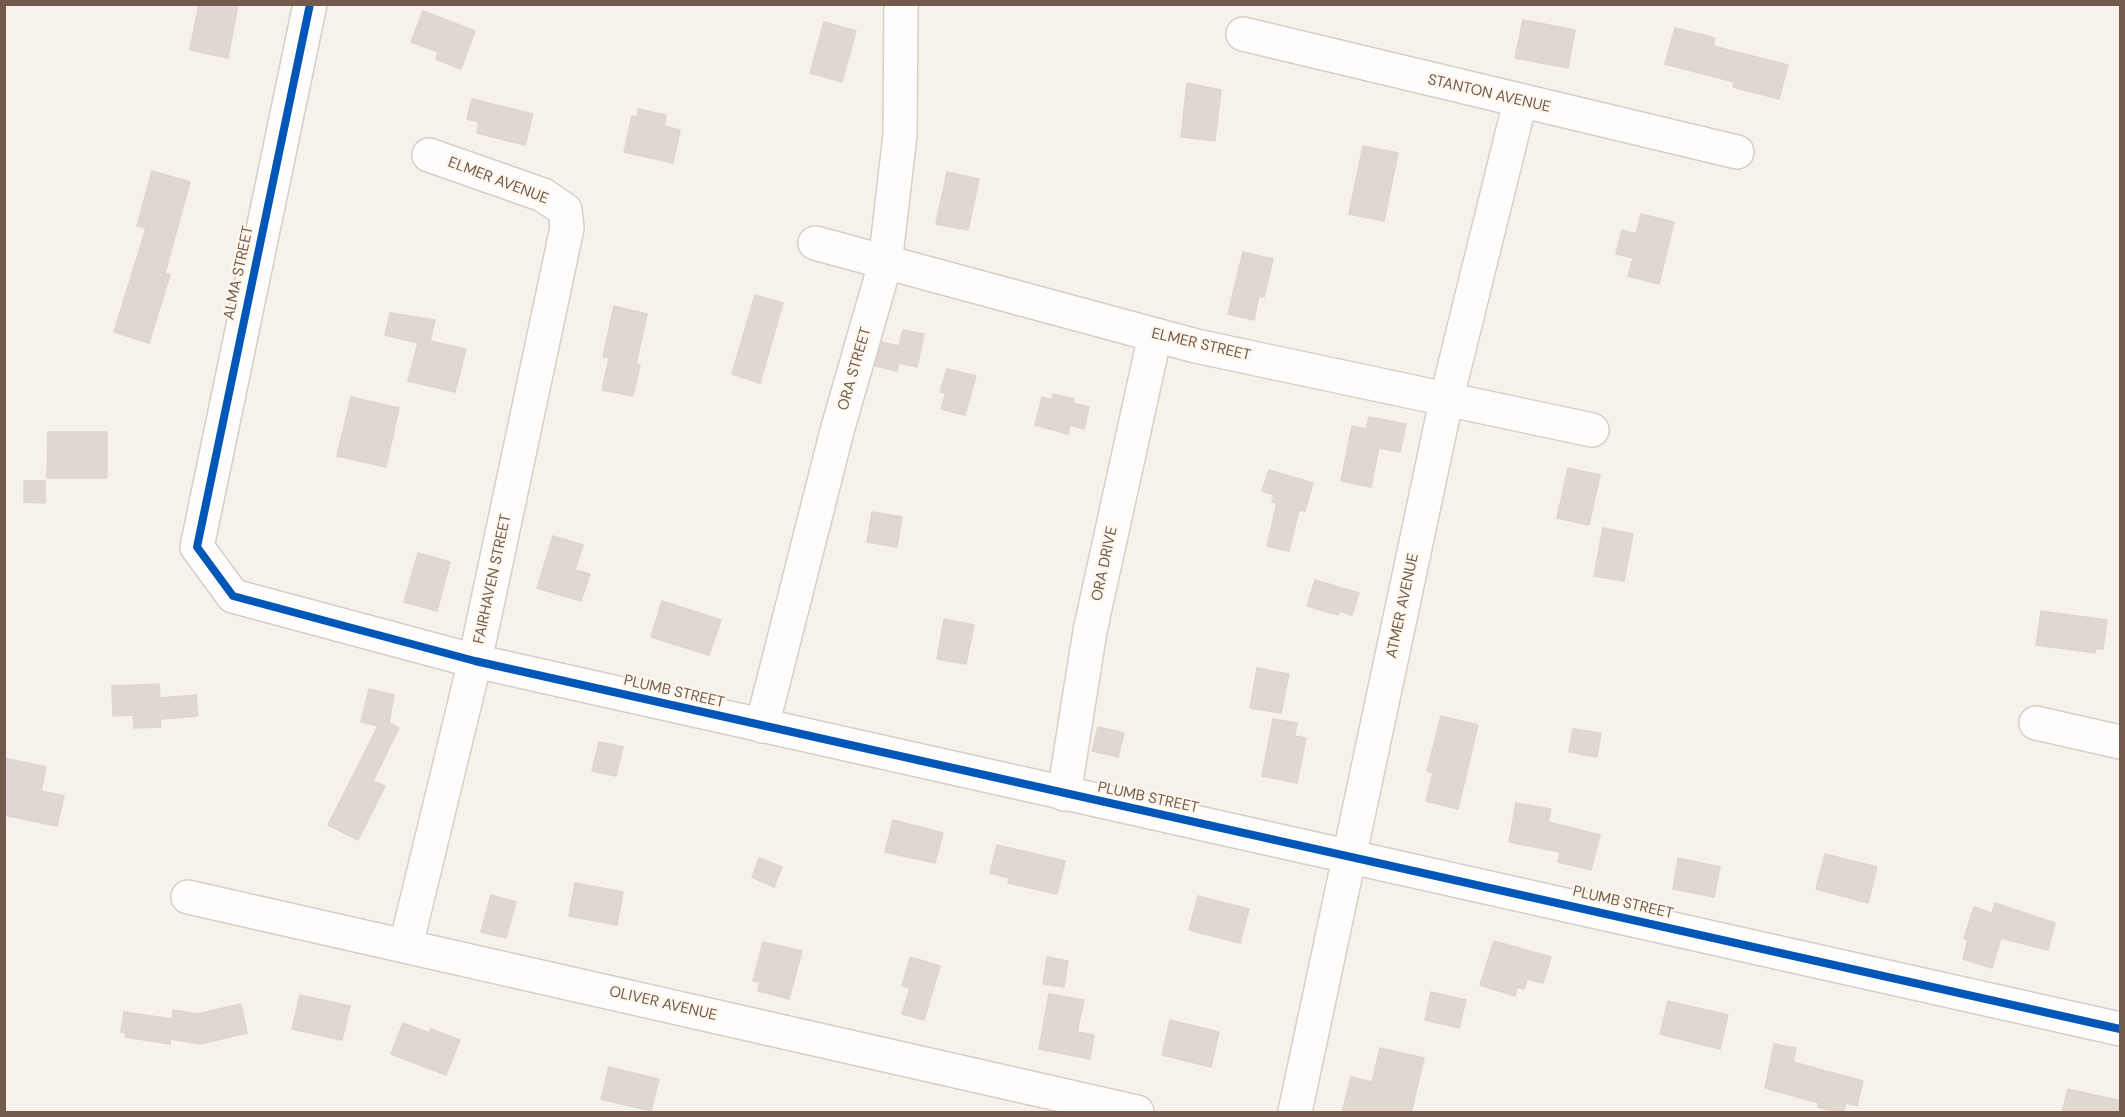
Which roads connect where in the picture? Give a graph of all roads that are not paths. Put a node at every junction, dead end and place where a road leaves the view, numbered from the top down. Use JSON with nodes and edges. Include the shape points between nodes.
{"nodes":[{"id":1,"x":310,"y":4,"type":"edge"},
{"id":2,"x":901,"y":4,"type":"edge"},
{"id":3,"x":1242,"y":34,"type":"dead end"},
{"id":4,"x":1520,"y":102,"type":"junction"},
{"id":5,"x":1737,"y":152,"type":"dead end"},
{"id":6,"x":429,"y":155,"type":"dead end"},
{"id":7,"x":565,"y":210,"type":"joint"},
{"id":8,"x":815,"y":243,"type":"dead end"},
{"id":9,"x":885,"y":264,"type":"junction"},
{"id":10,"x":1155,"y":335,"type":"junction"},
{"id":11,"x":1447,"y":397,"type":"junction"},
{"id":12,"x":1592,"y":430,"type":"dead end"},
{"id":13,"x":197,"y":547,"type":"joint"},
{"id":14,"x":475,"y":661,"type":"junction"},
{"id":15,"x":2036,"y":723,"type":"dead end"},
{"id":16,"x":762,"y":726,"type":"junction"},
{"id":17,"x":2121,"y":742,"type":"edge"},
{"id":18,"x":1064,"y":794,"type":"junction"},
{"id":19,"x":1351,"y":855,"type":"junction"},
{"id":20,"x":188,"y":897,"type":"dead end"},
{"id":21,"x":406,"y":945,"type":"junction"},
{"id":22,"x":2121,"y":1029,"type":"edge"},
{"id":23,"x":1137,"y":1113,"type":"edge"},
{"id":24,"x":1295,"y":1113,"type":"edge"}],
"edges":[{"from":1,"to":13,"type":"street","name":"ALMA STREET"},
{"from":2,"to":9,"type":"street","name":"ORA STREET","via":[[900,135]]},
{"from":3,"to":4,"type":"street","name":"STANTON AVENUE"},
{"from":4,"to":5,"type":"street","name":"STANTON AVENUE"},
{"from":4,"to":11,"type":"street","name":"ATMER AVENUE"},
{"from":6,"to":7,"type":"street","name":"ELMER AVENUE","via":[[543,195]]},
{"from":7,"to":14,"type":"street","name":"FAIRHAVEN STREET","via":[[567,228]]},
{"from":8,"to":9,"type":"street","name":"ELMER STREET"},
{"from":9,"to":10,"type":"street","name":"ELMER STREET"},
{"from":9,"to":16,"type":"street","name":"ORA STREET","via":[[837,431]]},
{"from":10,"to":11,"type":"street","name":"ELMER STREET"},
{"from":10,"to":18,"type":"street","name":"ORA DRIVE","via":[[1090,631]]},
{"from":11,"to":12,"type":"street","name":"ELMER STREET"},
{"from":11,"to":19,"type":"street","name":"ATMER AVENUE"},
{"from":13,"to":14,"type":"street","name":"PLUMB STREET","via":[[233,596]]},
{"from":14,"to":16,"type":"street","name":"PLUMB STREET"},
{"from":14,"to":21,"type":"street","name":"FAIRHAVEN STREET"},
{"from":15,"to":17,"type":"street"},
{"from":16,"to":18,"type":"street","name":"PLUMB STREET"},
{"from":18,"to":19,"type":"street","name":"PLUMB STREET"},
{"from":19,"to":22,"type":"street","name":"PLUMB STREET"},
{"from":19,"to":24,"type":"street","name":"ATMER AVENUE"},
{"from":20,"to":21,"type":"street","name":"OLIVER AVENUE"},
{"from":21,"to":23,"type":"street","name":"OLIVER AVENUE"}]}
